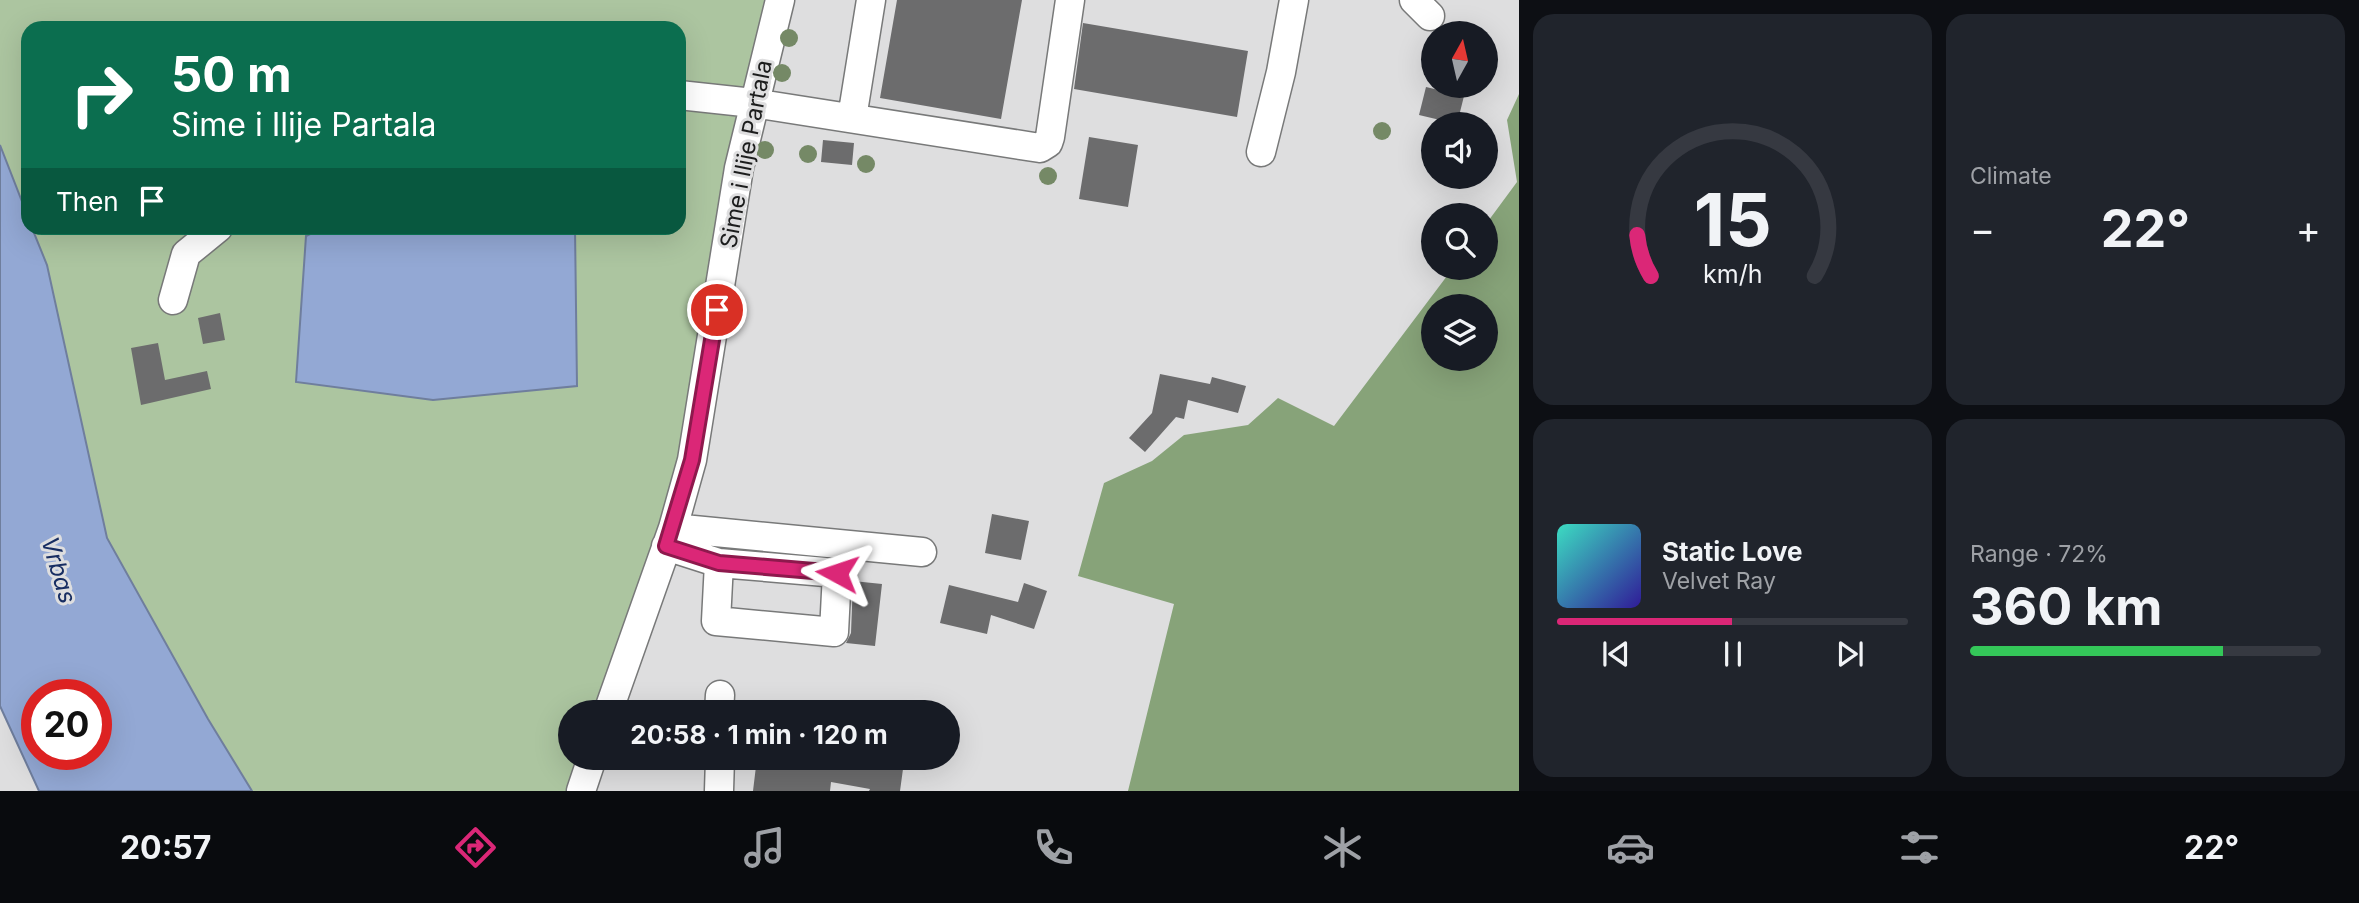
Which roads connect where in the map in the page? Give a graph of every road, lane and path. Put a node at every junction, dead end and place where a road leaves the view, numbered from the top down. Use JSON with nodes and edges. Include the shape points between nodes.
{"nodes":[{"id":1,"x":780,"y":0,"type":"edge"},
{"id":2,"x":870,"y":0,"type":"edge"},
{"id":3,"x":1070,"y":0,"type":"edge"},
{"id":4,"x":1294,"y":0,"type":"edge"},
{"id":5,"x":686,"y":96,"type":"edge"},
{"id":6,"x":753,"y":103,"type":"junction"},
{"id":7,"x":852,"y":118,"type":"junction"},
{"id":8,"x":1261,"y":152,"type":"dead end"},
{"id":9,"x":210,"y":235,"type":"edge"},
{"id":10,"x":173,"y":300,"type":"dead end"},
{"id":11,"x":670,"y":537,"type":"junction"},
{"id":12,"x":922,"y":552,"type":"dead end"},
{"id":13,"x":719,"y":563,"type":"junction"},
{"id":14,"x":615,"y":700,"type":"edge"},
{"id":15,"x":588,"y":770,"type":"edge"},
{"id":16,"x":720,"y":770,"type":"edge"},
{"id":17,"x":581,"y":791,"type":"edge"},
{"id":18,"x":719,"y":791,"type":"edge"}],
"edges":[{"from":1,"to":6,"type":"street","name":"Sime i Ilije Partala"},
{"from":2,"to":7,"type":"street"},
{"from":3,"to":7,"type":"street","via":[[1050,137],[1040,148]]},
{"from":4,"to":8,"type":"street"},
{"from":5,"to":6,"type":"street"},
{"from":6,"to":7,"type":"street"},
{"from":6,"to":11,"type":"street","name":"Sime i Ilije Partala","via":[[692,460]]},
{"from":9,"to":10,"type":"street","via":[[187,254]]},
{"from":11,"to":12,"type":"street"},
{"from":11,"to":13,"type":"street"},
{"from":11,"to":14,"type":"street","name":"Sime i Ilije Partala"},
{"from":13,"to":13,"type":"street","via":[[837,573],[834,632],[716,621]]},
{"from":15,"to":17,"type":"street"},
{"from":16,"to":18,"type":"street"}]}
